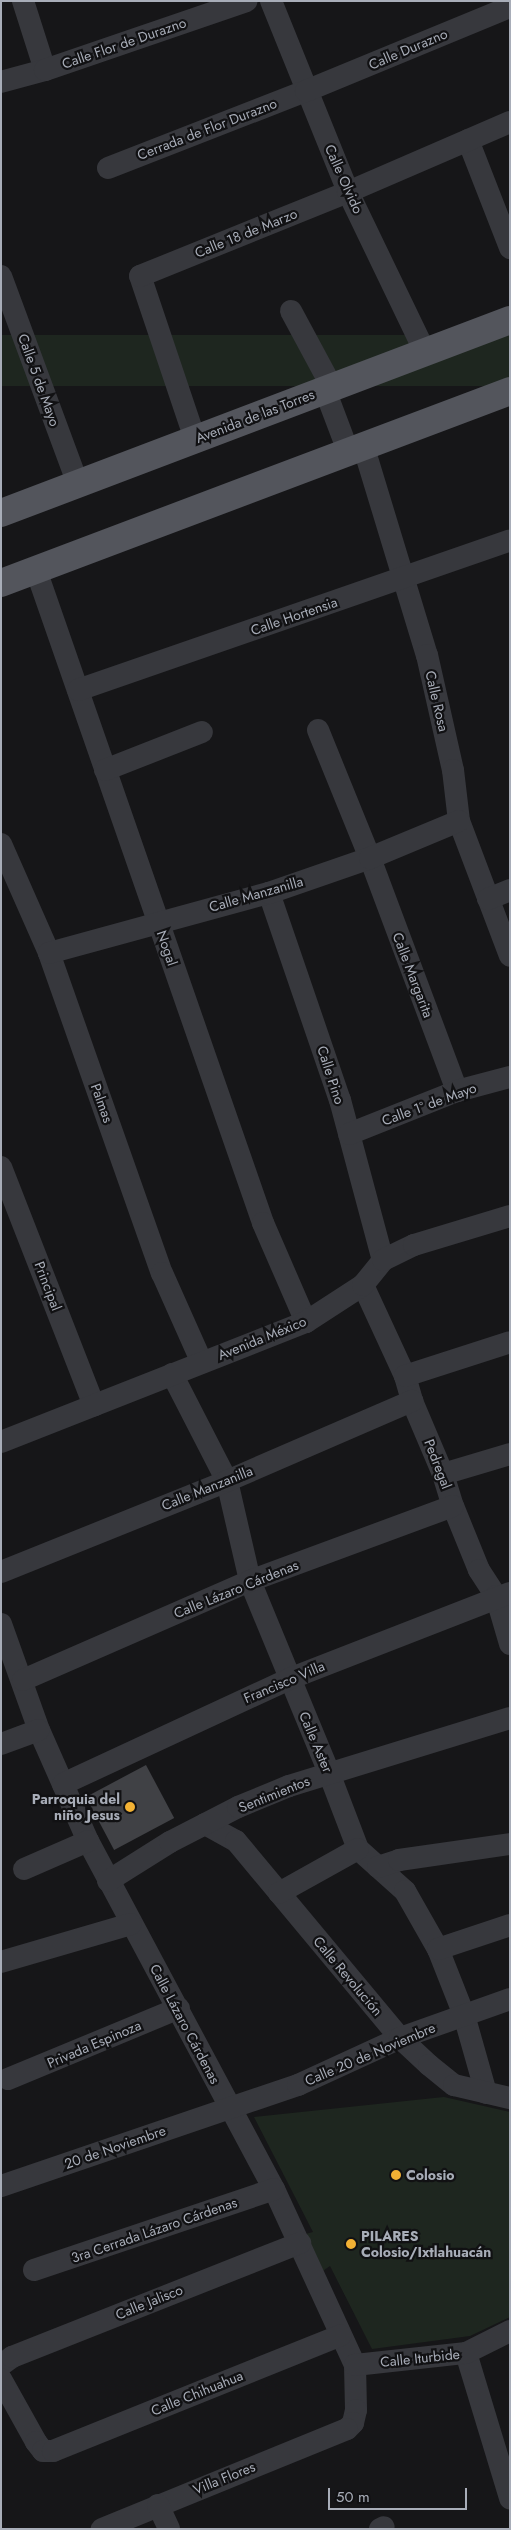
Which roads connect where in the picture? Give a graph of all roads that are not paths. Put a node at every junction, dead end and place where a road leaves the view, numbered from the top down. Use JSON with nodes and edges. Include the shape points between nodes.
{"nodes":[{"id":1,"x":23,"y":1,"type":"edge"},
{"id":2,"x":246,"y":1,"type":"edge"},
{"id":3,"x":271,"y":1,"type":"edge"},
{"id":4,"x":510,"y":7,"type":"edge"},
{"id":5,"x":45,"y":70,"type":"junction"},
{"id":6,"x":1,"y":82,"type":"edge"},
{"id":7,"x":306,"y":91,"type":"junction"},
{"id":8,"x":510,"y":122,"type":"edge"},
{"id":9,"x":468,"y":140,"type":"junction"},
{"id":10,"x":108,"y":168,"type":"dead end"},
{"id":11,"x":348,"y":192,"type":"junction"},
{"id":12,"x":510,"y":248,"type":"edge"},
{"id":13,"x":1,"y":276,"type":"edge"},
{"id":14,"x":291,"y":311,"type":"dead end"},
{"id":15,"x":510,"y":320,"type":"edge"},
{"id":16,"x":425,"y":352,"type":"junction"},
{"id":17,"x":328,"y":389,"type":"junction"},
{"id":18,"x":510,"y":390,"type":"edge"},
{"id":19,"x":195,"y":439,"type":"junction"},
{"id":20,"x":355,"y":448,"type":"junction"},
{"id":21,"x":78,"y":484,"type":"junction"},
{"id":22,"x":1,"y":513,"type":"edge"},
{"id":23,"x":510,"y":540,"type":"edge"},
{"id":24,"x":36,"y":570,"type":"junction"},
{"id":25,"x":403,"y":578,"type":"junction"},
{"id":26,"x":1,"y":583,"type":"edge"},
{"id":27,"x":78,"y":690,"type":"junction"},
{"id":28,"x":318,"y":730,"type":"dead end"},
{"id":29,"x":202,"y":732,"type":"dead end"},
{"id":30,"x":105,"y":770,"type":"junction"},
{"id":31,"x":459,"y":821,"type":"junction"},
{"id":32,"x":1,"y":844,"type":"edge"},
{"id":33,"x":370,"y":858,"type":"junction"},
{"id":34,"x":6,"y":868,"type":"edge"},
{"id":35,"x":510,"y":890,"type":"edge"},
{"id":36,"x":269,"y":893,"type":"junction"},
{"id":37,"x":488,"y":899,"type":"junction"},
{"id":38,"x":157,"y":922,"type":"junction"},
{"id":39,"x":49,"y":952,"type":"junction"},
{"id":40,"x":510,"y":956,"type":"edge"},
{"id":41,"x":510,"y":1077,"type":"edge"},
{"id":42,"x":457,"y":1091,"type":"junction"},
{"id":43,"x":349,"y":1134,"type":"junction"},
{"id":44,"x":1,"y":1167,"type":"edge"},
{"id":45,"x":510,"y":1216,"type":"edge"},
{"id":46,"x":384,"y":1260,"type":"junction"},
{"id":47,"x":363,"y":1285,"type":"junction"},
{"id":48,"x":306,"y":1322,"type":"junction"},
{"id":49,"x":510,"y":1342,"type":"edge"},
{"id":50,"x":202,"y":1363,"type":"junction"},
{"id":51,"x":172,"y":1374,"type":"junction"},
{"id":52,"x":404,"y":1376,"type":"junction"},
{"id":53,"x":412,"y":1402,"type":"junction"},
{"id":54,"x":94,"y":1406,"type":"junction"},
{"id":55,"x":1,"y":1442,"type":"edge"},
{"id":56,"x":510,"y":1454,"type":"edge"},
{"id":57,"x":443,"y":1474,"type":"junction"},
{"id":58,"x":227,"y":1481,"type":"junction"},
{"id":59,"x":453,"y":1506,"type":"junction"},
{"id":60,"x":1,"y":1572,"type":"edge"},
{"id":61,"x":250,"y":1582,"type":"junction"},
{"id":62,"x":503,"y":1594,"type":"edge"},
{"id":63,"x":1,"y":1624,"type":"edge"},
{"id":64,"x":510,"y":1644,"type":"edge"},
{"id":65,"x":289,"y":1679,"type":"junction"},
{"id":66,"x":23,"y":1680,"type":"junction"},
{"id":67,"x":510,"y":1718,"type":"edge"},
{"id":68,"x":38,"y":1730,"type":"junction"},
{"id":69,"x":1,"y":1744,"type":"edge"},
{"id":70,"x":329,"y":1773,"type":"junction"},
{"id":71,"x":63,"y":1784,"type":"junction"},
{"id":72,"x":205,"y":1824,"type":"junction"},
{"id":73,"x":88,"y":1841,"type":"junction"},
{"id":74,"x":510,"y":1844,"type":"edge"},
{"id":75,"x":358,"y":1849,"type":"junction"},
{"id":76,"x":378,"y":1867,"type":"junction"},
{"id":77,"x":24,"y":1869,"type":"dead end"},
{"id":78,"x":108,"y":1881,"type":"junction"},
{"id":79,"x":279,"y":1893,"type":"junction"},
{"id":80,"x":131,"y":1924,"type":"junction"},
{"id":81,"x":510,"y":1925,"type":"edge"},
{"id":82,"x":438,"y":1949,"type":"junction"},
{"id":83,"x":1,"y":1962,"type":"edge"},
{"id":84,"x":510,"y":1999,"type":"edge"},
{"id":85,"x":179,"y":2008,"type":"junction"},
{"id":86,"x":464,"y":2015,"type":"junction"},
{"id":87,"x":400,"y":2038,"type":"junction"},
{"id":88,"x":8,"y":2080,"type":"dead end"},
{"id":89,"x":486,"y":2093,"type":"junction"},
{"id":90,"x":510,"y":2098,"type":"edge"},
{"id":91,"x":229,"y":2107,"type":"junction"},
{"id":92,"x":1,"y":2186,"type":"edge"},
{"id":93,"x":274,"y":2189,"type":"junction"},
{"id":94,"x":300,"y":2243,"type":"junction"},
{"id":95,"x":34,"y":2270,"type":"dead end"},
{"id":96,"x":510,"y":2331,"type":"edge"},
{"id":97,"x":341,"y":2335,"type":"junction"},
{"id":98,"x":466,"y":2352,"type":"junction"},
{"id":99,"x":1,"y":2365,"type":"edge"},
{"id":100,"x":355,"y":2365,"type":"junction"},
{"id":101,"x":4,"y":2394,"type":"edge"},
{"id":102,"x":510,"y":2498,"type":"edge"},
{"id":103,"x":158,"y":2505,"type":"junction"},
{"id":104,"x":102,"y":2529,"type":"edge"},
{"id":105,"x":169,"y":2529,"type":"edge"}],
"edges":[{"from":1,"to":5,"type":"street"},
{"from":2,"to":5,"type":"street","name":"Calle Flor de Durazno"},
{"from":3,"to":7,"type":"street","name":"Calle Olvido"},
{"from":4,"to":7,"type":"street","name":"Calle Durazno"},
{"from":5,"to":6,"type":"street","name":"Calle Flor de Durazno"},
{"from":7,"to":10,"type":"street","name":"Cerrada de Flor Durazno"},
{"from":7,"to":11,"type":"street","name":"Calle Olvido"},
{"from":8,"to":9,"type":"street","name":"Calle 18 de Marzo"},
{"from":9,"to":11,"type":"street","name":"Calle 18 de Marzo"},
{"from":9,"to":12,"type":"street"},
{"from":11,"to":16,"type":"street","name":"Calle Olvido"},
{"from":11,"to":19,"type":"street","name":"Calle 18 de Marzo","via":[[140,276]]},
{"from":13,"to":21,"type":"street","name":"Calle 5 de Mayo"},
{"from":14,"to":17,"type":"street","name":"Calle Rosa"},
{"from":15,"to":16,"type":"main road","name":"Avenida de las Torres"},
{"from":16,"to":17,"type":"main road","name":"Avenida de las Torres"},
{"from":17,"to":19,"type":"main road","name":"Avenida de las Torres"},
{"from":17,"to":20,"type":"street","name":"Calle Rosa"},
{"from":18,"to":20,"type":"main road"},
{"from":19,"to":21,"type":"main road","name":"Avenida de las Torres"},
{"from":20,"to":24,"type":"main road"},
{"from":20,"to":25,"type":"street","name":"Calle Rosa"},
{"from":21,"to":22,"type":"main road","name":"Avenida de las Torres"},
{"from":23,"to":25,"type":"street","name":"Calle Hortensia"},
{"from":24,"to":26,"type":"main road"},
{"from":24,"to":27,"type":"street","name":"Nogal"},
{"from":25,"to":27,"type":"street","name":"Calle Hortensia"},
{"from":25,"to":31,"type":"street","name":"Calle Rosa","via":[[432,674],[453,770]]},
{"from":27,"to":30,"type":"street","name":"Nogal"},
{"from":28,"to":33,"type":"street","name":"Calle Margarita"},
{"from":29,"to":30,"type":"street"},
{"from":30,"to":38,"type":"street","name":"Nogal"},
{"from":31,"to":33,"type":"street","name":"Calle Manzanilla"},
{"from":31,"to":37,"type":"street","name":"Calle Rosa"},
{"from":32,"to":34,"type":"street","name":"Palmas"},
{"from":33,"to":36,"type":"street","name":"Calle Manzanilla"},
{"from":33,"to":42,"type":"street","name":"Calle Margarita"},
{"from":34,"to":39,"type":"street","name":"Palmas"},
{"from":35,"to":37,"type":"street"},
{"from":36,"to":38,"type":"street","name":"Calle Manzanilla"},
{"from":36,"to":43,"type":"street","name":"Calle Pino"},
{"from":37,"to":40,"type":"street","name":"Calle Rosa"},
{"from":38,"to":39,"type":"street","name":"Calle Manzanilla"},
{"from":38,"to":48,"type":"street","name":"Nogal","via":[[263,1223]]},
{"from":39,"to":50,"type":"street","name":"Palmas","via":[[162,1273]]},
{"from":41,"to":42,"type":"street","name":"Calle 1º de Mayo"},
{"from":42,"to":43,"type":"street","name":"Calle 1º de Mayo"},
{"from":43,"to":46,"type":"street","name":"Calle Pino"},
{"from":44,"to":54,"type":"street","name":"Principal"},
{"from":45,"to":46,"type":"street","name":"Avenida México","via":[[414,1245]]},
{"from":46,"to":47,"type":"street","name":"Avenida México"},
{"from":47,"to":48,"type":"street","name":"Avenida México"},
{"from":47,"to":52,"type":"street","name":"Pedregal"},
{"from":48,"to":50,"type":"street","name":"Avenida México"},
{"from":49,"to":52,"type":"street"},
{"from":50,"to":51,"type":"street","name":"Avenida México"},
{"from":51,"to":54,"type":"street","name":"Avenida México"},
{"from":51,"to":58,"type":"street","name":"Calle Aster"},
{"from":52,"to":53,"type":"street","name":"Pedregal"},
{"from":53,"to":57,"type":"street","name":"Pedregal"},
{"from":53,"to":58,"type":"street","name":"Calle Manzanilla"},
{"from":54,"to":55,"type":"street","name":"Avenida México"},
{"from":56,"to":57,"type":"street"},
{"from":57,"to":59,"type":"street","name":"Pedregal"},
{"from":58,"to":60,"type":"street","name":"Calle Manzanilla"},
{"from":58,"to":61,"type":"street","name":"Calle Aster"},
{"from":59,"to":61,"type":"street","name":"Calle Lázaro Cárdenas"},
{"from":59,"to":62,"type":"street","name":"Pedregal","via":[[479,1570]]},
{"from":61,"to":65,"type":"street","name":"Calle Aster"},
{"from":61,"to":66,"type":"street","name":"Calle Lázaro Cárdenas"},
{"from":62,"to":64,"type":"street","name":"Pedregal"},
{"from":62,"to":65,"type":"street","name":"Francisco Villa"},
{"from":63,"to":66,"type":"street","name":"Calle Lázaro Cárdenas"},
{"from":65,"to":70,"type":"street","name":"Calle Aster"},
{"from":65,"to":71,"type":"street","name":"Francisco Villa"},
{"from":66,"to":68,"type":"street","name":"Calle Lázaro Cárdenas"},
{"from":67,"to":70,"type":"street","name":"Sentimientos"},
{"from":68,"to":69,"type":"street"},
{"from":68,"to":71,"type":"street","name":"Calle Lázaro Cárdenas"},
{"from":70,"to":72,"type":"street","name":"Sentimientos","via":[[255,1800]]},
{"from":70,"to":75,"type":"street","name":"Calle Aster"},
{"from":71,"to":73,"type":"street","name":"Calle Lázaro Cárdenas"},
{"from":72,"to":78,"type":"street","name":"Sentimientos"},
{"from":72,"to":79,"type":"street","name":"Calle Revolución","via":[[236,1841]]},
{"from":73,"to":77,"type":"street"},
{"from":73,"to":78,"type":"street","name":"Calle Lázaro Cárdenas"},
{"from":74,"to":76,"type":"street","via":[[399,1860]]},
{"from":75,"to":76,"type":"street","name":"Calle Aster"},
{"from":75,"to":79,"type":"street"},
{"from":76,"to":82,"type":"street","name":"Calle Aster","via":[[405,1891]]},
{"from":78,"to":80,"type":"street","name":"Calle Lázaro Cárdenas"},
{"from":79,"to":87,"type":"street","name":"Calle Revolución"},
{"from":80,"to":83,"type":"street"},
{"from":80,"to":85,"type":"street","name":"Calle Lázaro Cárdenas"},
{"from":81,"to":82,"type":"street"},
{"from":82,"to":86,"type":"street","name":"Calle Aster"},
{"from":84,"to":86,"type":"street","name":"Calle 20 de Noviembre"},
{"from":85,"to":88,"type":"street","name":"Privada Espinoza"},
{"from":85,"to":91,"type":"street","name":"Calle Lázaro Cárdenas"},
{"from":86,"to":87,"type":"street","name":"Calle 20 de Noviembre"},
{"from":86,"to":89,"type":"street","name":"Calle Aster"},
{"from":87,"to":89,"type":"street","name":"Calle Revolución","via":[[454,2085]]},
{"from":87,"to":91,"type":"street","name":"Calle 20 de Noviembre","via":[[298,2085]]},
{"from":89,"to":90,"type":"street","name":"Calle Revolución"},
{"from":91,"to":92,"type":"street","name":"20 de Noviembre"},
{"from":91,"to":93,"type":"street","name":"Calle Lázaro Cárdenas"},
{"from":93,"to":94,"type":"street","name":"Calle Lázaro Cárdenas"},
{"from":93,"to":95,"type":"street","name":"3ra Cerrada Lázaro Cárdenas"},
{"from":94,"to":97,"type":"street","name":"Calle Lázaro Cárdenas"},
{"from":94,"to":99,"type":"street","name":"Calle Jalisco","via":[[12,2356]]},
{"from":96,"to":98,"type":"street","name":"Calle Iturbide"},
{"from":97,"to":100,"type":"street","name":"Calle Lázaro Cárdenas"},
{"from":97,"to":101,"type":"street","name":"Calle Chihuahua","via":[[53,2451],[43,2451]]},
{"from":98,"to":100,"type":"street","name":"Calle Iturbide"},
{"from":98,"to":102,"type":"street"},
{"from":100,"to":103,"type":"street","name":"Villa Flores","via":[[356,2410],[347,2429]]},
{"from":103,"to":104,"type":"street","name":"Villa Flores"},
{"from":103,"to":105,"type":"street"}]}
